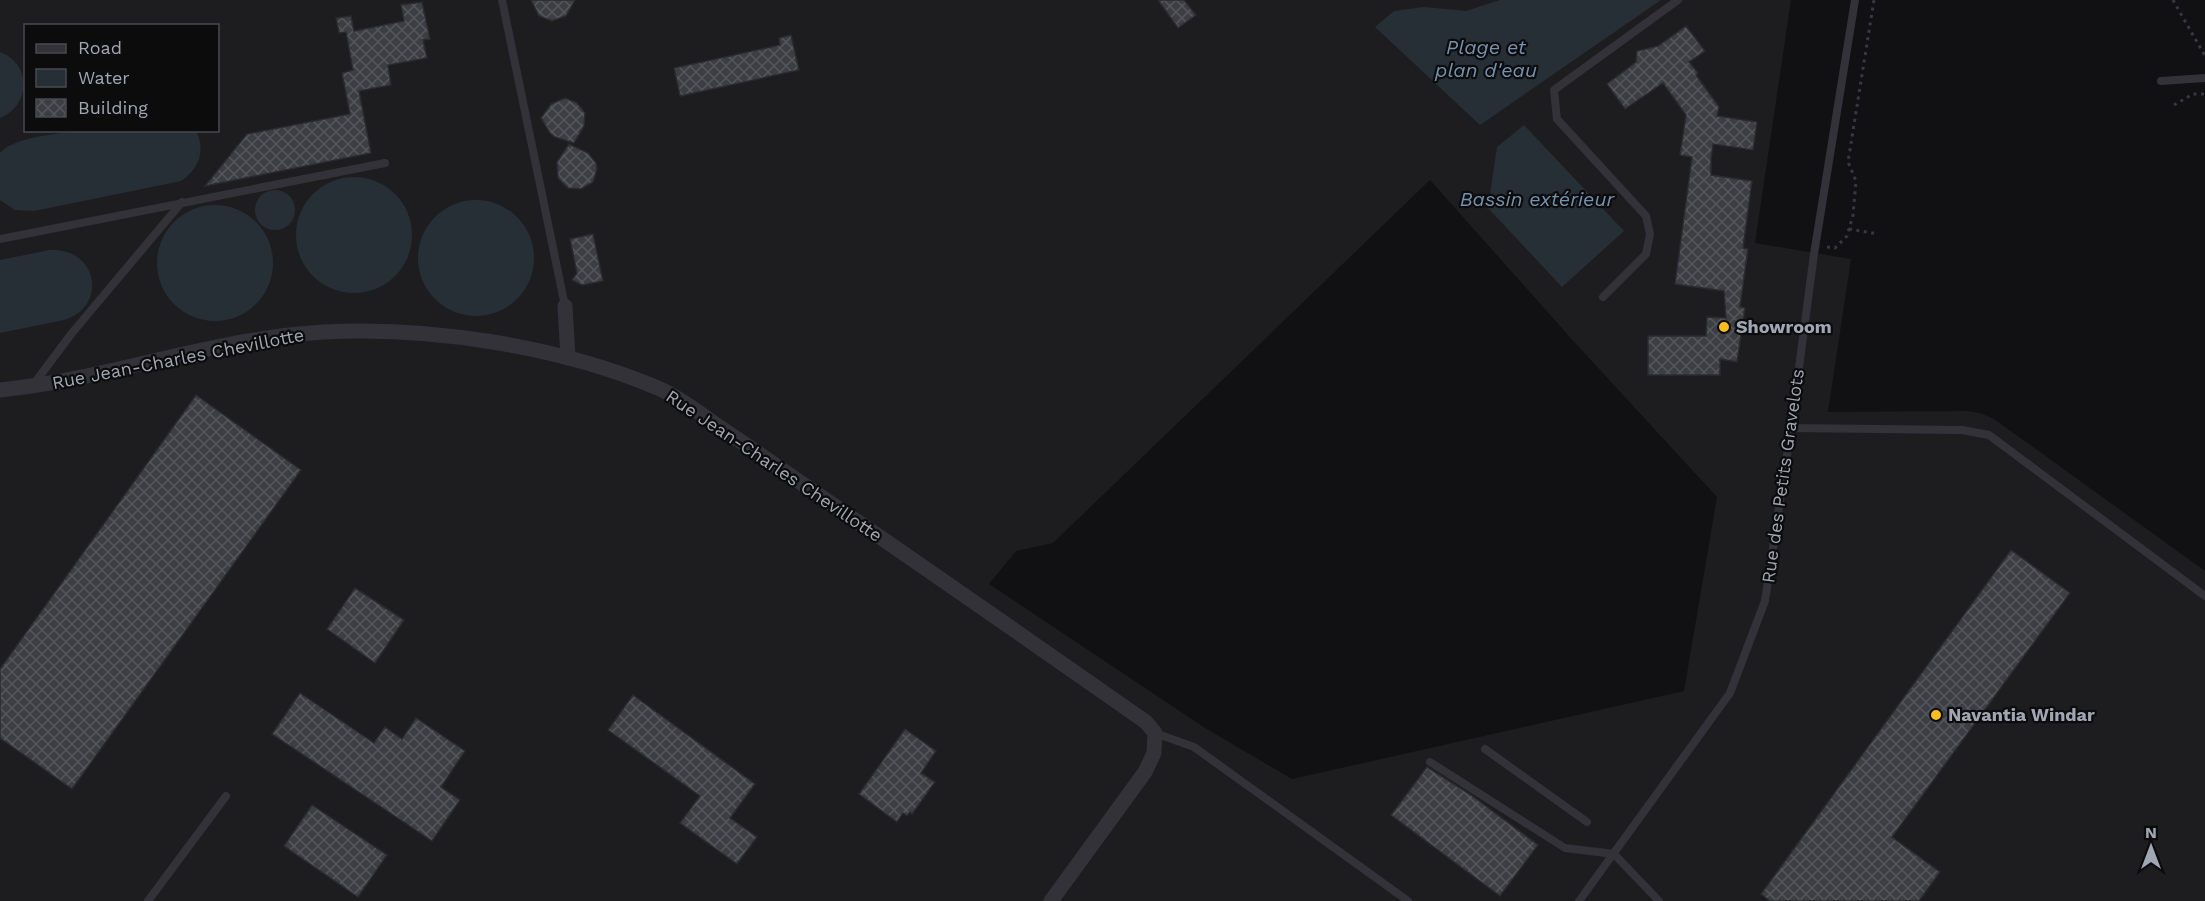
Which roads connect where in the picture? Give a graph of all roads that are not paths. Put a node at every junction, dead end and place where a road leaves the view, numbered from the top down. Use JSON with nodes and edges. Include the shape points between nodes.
{"nodes":[{"id":1,"x":502,"y":0,"type":"edge"},
{"id":2,"x":1678,"y":0,"type":"edge"},
{"id":3,"x":1855,"y":0,"type":"edge"},
{"id":4,"x":2205,"y":78,"type":"edge"},
{"id":5,"x":2160,"y":81,"type":"dead end"},
{"id":6,"x":385,"y":163,"type":"dead end"},
{"id":7,"x":182,"y":202,"type":"junction"},
{"id":8,"x":0,"y":239,"type":"edge"},
{"id":9,"x":1603,"y":297,"type":"dead end"},
{"id":10,"x":565,"y":306,"type":"joint"},
{"id":11,"x":568,"y":358,"type":"junction"},
{"id":12,"x":32,"y":386,"type":"junction"},
{"id":13,"x":0,"y":390,"type":"edge"},
{"id":14,"x":1791,"y":428,"type":"junction"},
{"id":15,"x":2205,"y":597,"type":"edge"},
{"id":16,"x":1155,"y":733,"type":"junction"},
{"id":17,"x":1485,"y":749,"type":"dead end"},
{"id":18,"x":1430,"y":762,"type":"dead end"},
{"id":19,"x":226,"y":796,"type":"dead end"},
{"id":20,"x":1587,"y":822,"type":"dead end"},
{"id":21,"x":1614,"y":855,"type":"junction"},
{"id":22,"x":148,"y":901,"type":"edge"},
{"id":23,"x":1051,"y":901,"type":"edge"},
{"id":24,"x":1408,"y":901,"type":"edge"},
{"id":25,"x":1579,"y":901,"type":"edge"},
{"id":26,"x":1659,"y":901,"type":"edge"}],
"edges":[{"from":1,"to":10,"type":"lane"},
{"from":2,"to":9,"type":"lane","via":[[1554,90],[1557,119],[1646,216],[1650,234],[1646,254]]},
{"from":3,"to":14,"type":"lane","name":"Rue des Petits Gravelots","via":[[1815,246]]},
{"from":4,"to":5,"type":"lane"},
{"from":6,"to":7,"type":"lane"},
{"from":7,"to":8,"type":"lane"},
{"from":7,"to":12,"type":"lane"},
{"from":10,"to":11,"type":"street"},
{"from":11,"to":12,"type":"street","name":"Rue Jean-Charles Chevillotte","via":[[481,340],[388,331],[324,332],[247,341]]},
{"from":11,"to":16,"type":"street","name":"Rue Jean-Charles Chevillotte","via":[[656,387],[698,412],[1146,722]]},
{"from":12,"to":13,"type":"street","name":"Rue Jean-Charles Chevillotte"},
{"from":14,"to":15,"type":"lane","via":[[1962,430],[1989,435]]},
{"from":14,"to":21,"type":"lane","name":"Rue des Petits Gravelots","via":[[1765,601],[1730,693]]},
{"from":16,"to":23,"type":"street","via":[[1154,753],[1145,772]]},
{"from":16,"to":24,"type":"lane","via":[[1194,747]]},
{"from":17,"to":20,"type":"lane"},
{"from":18,"to":21,"type":"lane","via":[[1565,848]]},
{"from":19,"to":22,"type":"lane"},
{"from":21,"to":25,"type":"lane","name":"Rue des Petits Gravelots"},
{"from":21,"to":26,"type":"lane"}]}
